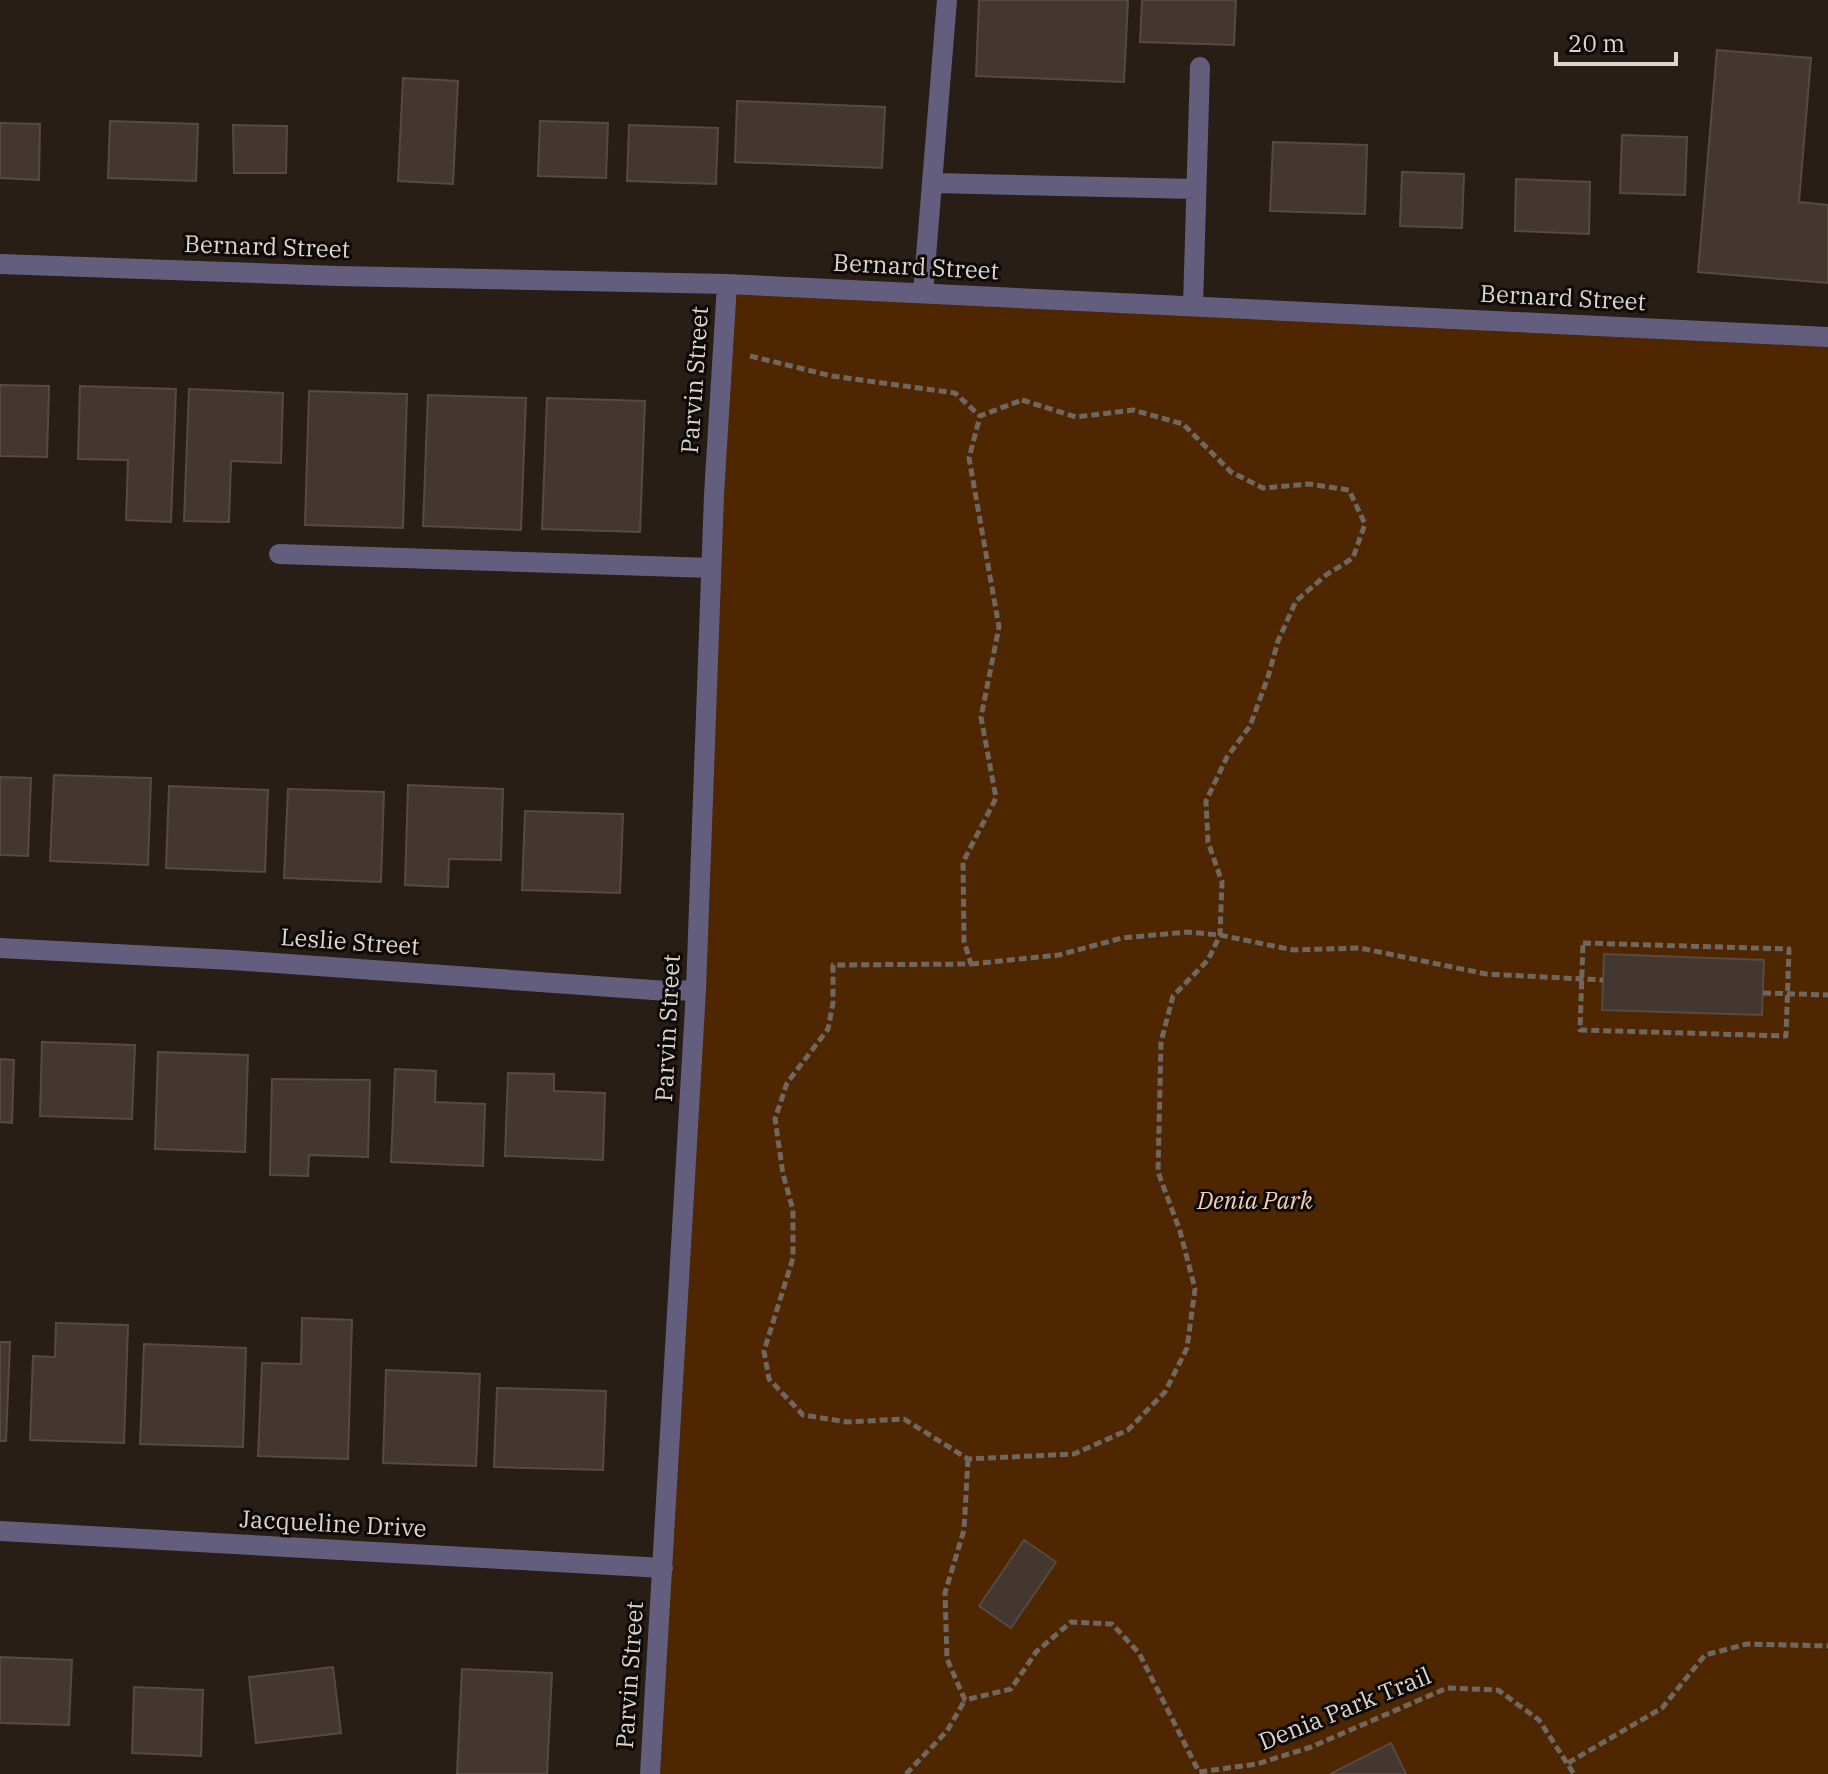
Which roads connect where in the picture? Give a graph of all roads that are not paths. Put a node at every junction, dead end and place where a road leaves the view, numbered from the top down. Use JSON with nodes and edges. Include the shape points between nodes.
{"nodes":[{"id":1,"x":947,"y":0,"type":"edge"},
{"id":2,"x":1200,"y":67,"type":"dead end"},
{"id":3,"x":932,"y":183,"type":"junction"},
{"id":4,"x":1196,"y":189,"type":"junction"},
{"id":5,"x":0,"y":264,"type":"edge"},
{"id":6,"x":727,"y":284,"type":"junction"},
{"id":7,"x":923,"y":293,"type":"junction"},
{"id":8,"x":1193,"y":306,"type":"junction"},
{"id":9,"x":1828,"y":337,"type":"edge"},
{"id":10,"x":279,"y":554,"type":"dead end"},
{"id":11,"x":711,"y":568,"type":"junction"},
{"id":12,"x":0,"y":948,"type":"edge"},
{"id":13,"x":696,"y":990,"type":"junction"},
{"id":14,"x":0,"y":1531,"type":"edge"},
{"id":15,"x":663,"y":1568,"type":"junction"},
{"id":16,"x":650,"y":1774,"type":"edge"}],
"edges":[{"from":1,"to":3,"type":"street"},
{"from":2,"to":4,"type":"street"},
{"from":3,"to":4,"type":"street"},
{"from":3,"to":7,"type":"street"},
{"from":4,"to":8,"type":"street"},
{"from":5,"to":6,"type":"street","name":"Bernard Street"},
{"from":6,"to":7,"type":"street","name":"Bernard Street"},
{"from":6,"to":11,"type":"street","name":"Parvin Street"},
{"from":7,"to":8,"type":"street","name":"Bernard Street"},
{"from":8,"to":9,"type":"street","name":"Bernard Street"},
{"from":10,"to":11,"type":"street"},
{"from":11,"to":13,"type":"street","name":"Parvin Street"},
{"from":12,"to":13,"type":"street","name":"Leslie Street"},
{"from":13,"to":15,"type":"street","name":"Parvin Street"},
{"from":14,"to":15,"type":"street","name":"Jacqueline Drive"},
{"from":15,"to":16,"type":"street","name":"Parvin Street"}]}
